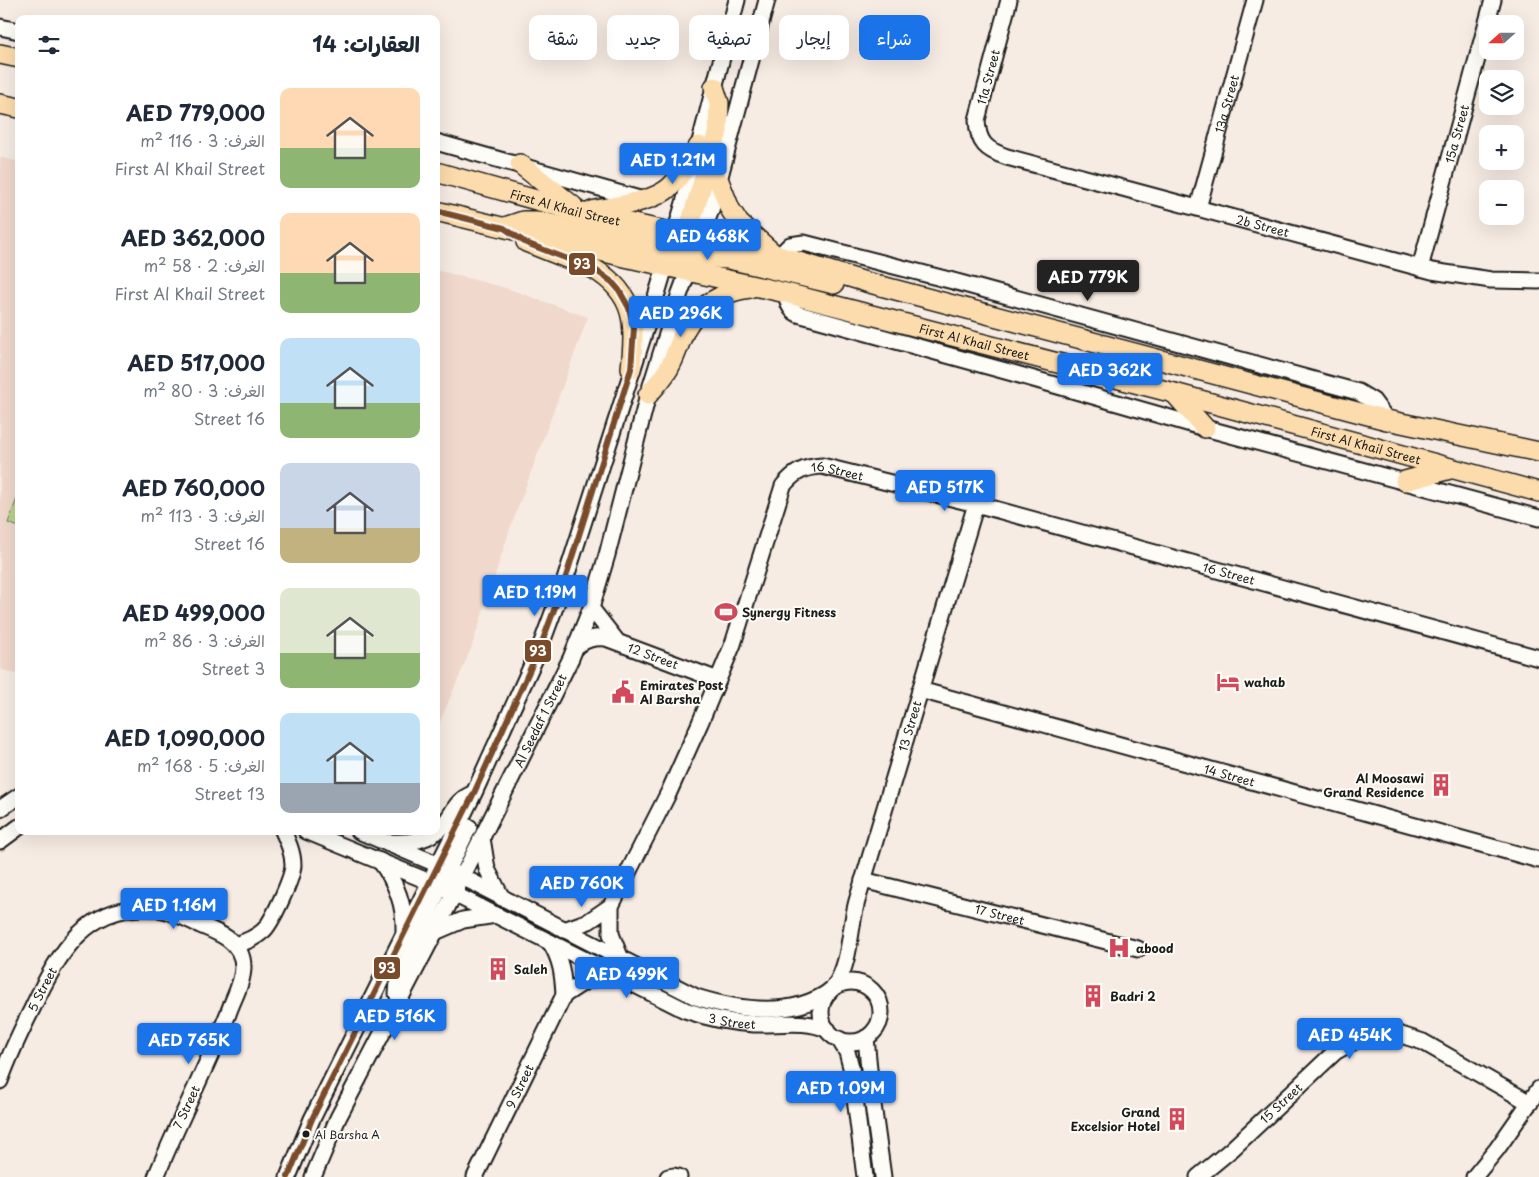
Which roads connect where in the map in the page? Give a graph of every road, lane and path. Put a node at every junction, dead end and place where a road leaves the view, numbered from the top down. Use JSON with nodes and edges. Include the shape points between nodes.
{"nodes":[{"id":1,"x":724,"y":0,"type":"edge"},
{"id":2,"x":737,"y":0,"type":"edge"},
{"id":3,"x":757,"y":0,"type":"edge"},
{"id":4,"x":767,"y":0,"type":"edge"},
{"id":5,"x":1009,"y":0,"type":"edge"},
{"id":6,"x":1255,"y":0,"type":"edge"},
{"id":7,"x":1493,"y":0,"type":"edge"},
{"id":8,"x":730,"y":15,"type":"edge"},
{"id":9,"x":733,"y":15,"type":"edge"},
{"id":10,"x":757,"y":15,"type":"edge"},
{"id":11,"x":763,"y":15,"type":"edge"},
{"id":12,"x":0,"y":27,"type":"edge"},
{"id":13,"x":15,"y":30,"type":"edge"},
{"id":14,"x":0,"y":54,"type":"edge"},
{"id":15,"x":15,"y":57,"type":"edge"},
{"id":16,"x":721,"y":60,"type":"edge"},
{"id":17,"x":751,"y":60,"type":"edge"},
{"id":18,"x":714,"y":87,"type":"junction"},
{"id":19,"x":0,"y":104,"type":"edge"},
{"id":20,"x":15,"y":107,"type":"edge"},
{"id":21,"x":440,"y":143,"type":"edge"},
{"id":22,"x":699,"y":146,"type":"junction"},
{"id":23,"x":990,"y":150,"type":"joint"},
{"id":24,"x":520,"y":164,"type":"junction"},
{"id":25,"x":440,"y":173,"type":"edge"},
{"id":26,"x":719,"y":182,"type":"junction"},
{"id":27,"x":643,"y":200,"type":"junction"},
{"id":28,"x":1198,"y":208,"type":"junction"},
{"id":29,"x":440,"y":212,"type":"edge"},
{"id":30,"x":582,"y":212,"type":"junction"},
{"id":31,"x":504,"y":228,"type":"junction"},
{"id":32,"x":682,"y":251,"type":"junction"},
{"id":33,"x":778,"y":255,"type":"junction"},
{"id":34,"x":1420,"y":268,"type":"junction"},
{"id":35,"x":1539,"y":280,"type":"edge"},
{"id":36,"x":866,"y":282,"type":"junction"},
{"id":37,"x":759,"y":288,"type":"junction"},
{"id":38,"x":786,"y":293,"type":"junction"},
{"id":39,"x":631,"y":369,"type":"junction"},
{"id":40,"x":1174,"y":393,"type":"junction"},
{"id":41,"x":648,"y":395,"type":"junction"},
{"id":42,"x":1387,"y":420,"type":"junction"},
{"id":43,"x":1205,"y":428,"type":"junction"},
{"id":44,"x":1539,"y":452,"type":"edge"},
{"id":45,"x":1451,"y":468,"type":"junction"},
{"id":46,"x":1405,"y":481,"type":"junction"},
{"id":47,"x":1539,"y":492,"type":"edge"},
{"id":48,"x":976,"y":504,"type":"junction"},
{"id":49,"x":1539,"y":518,"type":"edge"},
{"id":50,"x":591,"y":608,"type":"junction"},
{"id":51,"x":616,"y":640,"type":"junction"},
{"id":52,"x":576,"y":646,"type":"junction"},
{"id":53,"x":1539,"y":658,"type":"edge"},
{"id":54,"x":718,"y":680,"type":"junction"},
{"id":55,"x":920,"y":690,"type":"junction"},
{"id":56,"x":486,"y":766,"type":"junction"},
{"id":57,"x":474,"y":793,"type":"junction"},
{"id":58,"x":15,"y":799,"type":"edge"},
{"id":59,"x":0,"y":809,"type":"edge"},
{"id":60,"x":440,"y":827,"type":"edge"},
{"id":61,"x":15,"y":830,"type":"edge"},
{"id":62,"x":285,"y":835,"type":"edge"},
{"id":63,"x":316,"y":835,"type":"edge"},
{"id":64,"x":368,"y":835,"type":"edge"},
{"id":65,"x":430,"y":835,"type":"edge"},
{"id":66,"x":482,"y":838,"type":"junction"},
{"id":67,"x":0,"y":841,"type":"edge"},
{"id":68,"x":384,"y":842,"type":"junction"},
{"id":69,"x":1539,"y":860,"type":"edge"},
{"id":70,"x":380,"y":861,"type":"junction"},
{"id":71,"x":444,"y":867,"type":"junction"},
{"id":72,"x":462,"y":877,"type":"junction"},
{"id":73,"x":863,"y":880,"type":"junction"},
{"id":74,"x":434,"y":884,"type":"junction"},
{"id":75,"x":454,"y":894,"type":"junction"},
{"id":76,"x":502,"y":898,"type":"junction"},
{"id":77,"x":611,"y":906,"type":"junction"},
{"id":78,"x":496,"y":915,"type":"junction"},
{"id":79,"x":564,"y":930,"type":"junction"},
{"id":80,"x":435,"y":932,"type":"junction"},
{"id":81,"x":404,"y":935,"type":"junction"},
{"id":82,"x":550,"y":942,"type":"junction"},
{"id":83,"x":1138,"y":948,"type":"dead end"},
{"id":84,"x":237,"y":949,"type":"junction"},
{"id":85,"x":848,"y":949,"type":"junction"},
{"id":86,"x":621,"y":959,"type":"junction"},
{"id":87,"x":611,"y":974,"type":"junction"},
{"id":88,"x":861,"y":984,"type":"junction"},
{"id":89,"x":833,"y":989,"type":"junction"},
{"id":90,"x":564,"y":995,"type":"junction"},
{"id":91,"x":398,"y":1000,"type":"junction"},
{"id":92,"x":833,"y":1035,"type":"junction"},
{"id":93,"x":866,"y":1038,"type":"junction"},
{"id":94,"x":0,"y":1082,"type":"edge"},
{"id":95,"x":1539,"y":1089,"type":"edge"},
{"id":96,"x":1530,"y":1103,"type":"junction"},
{"id":97,"x":156,"y":1177,"type":"edge"},
{"id":98,"x":288,"y":1177,"type":"edge"},
{"id":99,"x":313,"y":1177,"type":"edge"},
{"id":100,"x":475,"y":1177,"type":"edge"},
{"id":101,"x":668,"y":1177,"type":"edge"},
{"id":102,"x":679,"y":1177,"type":"edge"},
{"id":103,"x":865,"y":1177,"type":"edge"},
{"id":104,"x":883,"y":1177,"type":"edge"},
{"id":105,"x":1198,"y":1177,"type":"edge"},
{"id":106,"x":1474,"y":1177,"type":"edge"}],
"edges":[{"from":1,"to":8,"type":"street"},
{"from":2,"to":9,"type":"street"},
{"from":3,"to":10,"type":"street"},
{"from":4,"to":11,"type":"street"},
{"from":5,"to":23,"type":"street","name":"11a Street","via":[[977,120],[979,137]]},
{"from":6,"to":28,"type":"street","name":"13a Street"},
{"from":7,"to":34,"type":"street","name":"15a Street"},
{"from":12,"to":13,"type":"street"},
{"from":14,"to":15,"type":"main road"},
{"from":16,"to":18,"type":"street"},
{"from":17,"to":26,"type":"street"},
{"from":18,"to":22,"type":"street"},
{"from":18,"to":32,"type":"main road","via":[[719,103],[718,131]]},
{"from":19,"to":20,"type":"main road"},
{"from":21,"to":24,"type":"street"},
{"from":22,"to":27,"type":"main road","via":[[670,188]]},
{"from":22,"to":32,"type":"street"},
{"from":23,"to":28,"type":"street","name":"2b Street"},
{"from":24,"to":27,"type":"street"},
{"from":24,"to":30,"type":"main road"},
{"from":25,"to":30,"type":"main road","name":"First Al Khail Street"},
{"from":26,"to":32,"type":"street","via":[[711,210]]},
{"from":26,"to":33,"type":"main road","via":[[739,223]]},
{"from":27,"to":30,"type":"main road"},
{"from":28,"to":34,"type":"street","name":"2b Street"},
{"from":29,"to":31,"type":"main road","name":"First Al Khail Street"},
{"from":30,"to":32,"type":"main road","name":"First Al Khail Street"},
{"from":31,"to":32,"type":"main road","name":"First Al Khail Street"},
{"from":31,"to":39,"type":"main road","via":[[526,243],[594,269],[612,282],[625,299],[632,318]]},
{"from":32,"to":33,"type":"main road","name":"First Al Khail Street"},
{"from":32,"to":36,"type":"main road","via":[[840,286]]},
{"from":32,"to":37,"type":"main road","name":"First Al Khail Street"},
{"from":32,"to":39,"type":"street"},
{"from":32,"to":41,"type":"street","name":"Al Seedaf 1 Street"},
{"from":33,"to":36,"type":"main road","name":"First Al Khail Street"},
{"from":33,"to":42,"type":"street","via":[[790,245],[804,243],[954,281],[1358,392],[1373,401]]},
{"from":34,"to":35,"type":"street","name":"2b Street","via":[[1491,280]]},
{"from":36,"to":42,"type":"main road","name":"First Al Khail Street"},
{"from":37,"to":38,"type":"main road","name":"First Al Khail Street"},
{"from":37,"to":41,"type":"main road","via":[[725,294],[697,313],[686,329],[666,374]]},
{"from":38,"to":40,"type":"main road","name":"First Al Khail Street"},
{"from":38,"to":43,"type":"street","via":[[789,306],[798,314]]},
{"from":39,"to":56,"type":"street","via":[[541,646]]},
{"from":40,"to":43,"type":"main road"},
{"from":40,"to":45,"type":"main road","name":"First Al Khail Street"},
{"from":41,"to":50,"type":"street","name":"Al Seedaf 1 Street"},
{"from":42,"to":44,"type":"main road","name":"First Al Khail Street"},
{"from":43,"to":46,"type":"street"},
{"from":45,"to":46,"type":"main road"},
{"from":45,"to":47,"type":"main road","name":"First Al Khail Street"},
{"from":46,"to":49,"type":"street"},
{"from":48,"to":53,"type":"street","name":"16 Street"},
{"from":48,"to":54,"type":"street","name":"16 Street","via":[[822,466],[799,470],[783,486],[779,496],[747,604]]},
{"from":48,"to":55,"type":"street","name":"13 Street"},
{"from":50,"to":51,"type":"street","name":"12 Street"},
{"from":50,"to":52,"type":"street","name":"Al Seedaf 1 Street"},
{"from":51,"to":52,"type":"street","name":"12 Street","via":[[595,637]]},
{"from":51,"to":54,"type":"street","name":"12 Street"},
{"from":52,"to":66,"type":"street","name":"Al Seedaf 1 Street"},
{"from":54,"to":77,"type":"street","name":"16 Street","via":[[669,792]]},
{"from":55,"to":69,"type":"street","name":"14 Street"},
{"from":55,"to":73,"type":"street","name":"13 Street"},
{"from":56,"to":57,"type":"street"},
{"from":56,"to":71,"type":"street","via":[[486,790]]},
{"from":57,"to":60,"type":"street","via":[[461,800]]},
{"from":57,"to":71,"type":"street"},
{"from":58,"to":59,"type":"street"},
{"from":61,"to":67,"type":"street"},
{"from":62,"to":84,"type":"street","via":[[292,853],[291,877],[268,926]]},
{"from":63,"to":70,"type":"street","name":"3 Street"},
{"from":64,"to":68,"type":"street","name":"3 Street"},
{"from":65,"to":68,"type":"street","via":[[406,842]]},
{"from":66,"to":72,"type":"street","name":"Al Seedaf 1 Street"},
{"from":66,"to":76,"type":"street","via":[[487,869]]},
{"from":68,"to":71,"type":"street","name":"3 Street"},
{"from":70,"to":74,"type":"street","name":"3 Street"},
{"from":70,"to":81,"type":"street","via":[[400,897]]},
{"from":71,"to":72,"type":"street","name":"3 Street"},
{"from":71,"to":74,"type":"street"},
{"from":71,"to":75,"type":"street","via":[[448,885]]},
{"from":72,"to":75,"type":"street","name":"Al Seedaf 1 Street"},
{"from":72,"to":76,"type":"street","name":"3 Street"},
{"from":73,"to":83,"type":"street","name":"17 Street"},
{"from":73,"to":85,"type":"street","name":"13 Street"},
{"from":74,"to":75,"type":"street","name":"3 Street"},
{"from":74,"to":81,"type":"street"},
{"from":74,"to":91,"type":"street","via":[[436,896],[398,981]]},
{"from":75,"to":78,"type":"street","name":"3 Street"},
{"from":75,"to":80,"type":"street","name":"Al Seedaf 1 Street"},
{"from":76,"to":79,"type":"street","name":"3 Street"},
{"from":77,"to":79,"type":"street","name":"16 Street","via":[[589,921]]},
{"from":77,"to":86,"type":"street","name":"16 Street","via":[[611,934]]},
{"from":78,"to":80,"type":"street","via":[[463,920]]},
{"from":78,"to":82,"type":"street","name":"3 Street"},
{"from":79,"to":86,"type":"street","name":"3 Street"},
{"from":80,"to":91,"type":"street","name":"Al Seedaf 1 Street"},
{"from":81,"to":98,"type":"street","via":[[312,1119]]},
{"from":82,"to":87,"type":"street","name":"3 Street"},
{"from":82,"to":90,"type":"street","via":[[560,959]]},
{"from":84,"to":94,"type":"street","name":"5 Street","via":[[222,934],[160,909],[133,909],[108,915],[88,926],[73,938],[55,963],[9,1056]]},
{"from":84,"to":97,"type":"street","name":"7 Street","via":[[243,961],[242,978]]},
{"from":85,"to":88,"type":"street","name":"13 Street"},
{"from":85,"to":89,"type":"street","name":"13 Street","via":[[844,969]]},
{"from":86,"to":89,"type":"street","name":"3 Street","via":[[696,997],[727,1005],[792,1006],[812,1002]]},
{"from":87,"to":90,"type":"street","via":[[584,982]]},
{"from":87,"to":92,"type":"street","name":"3 Street","via":[[679,1008],[709,1018],[752,1024],[811,1024]]},
{"from":88,"to":89,"type":"street","via":[[844,983]]},
{"from":88,"to":93,"type":"street","via":[[875,994],[881,1010],[878,1026]]},
{"from":89,"to":92,"type":"street","via":[[825,998],[822,1015]]},
{"from":90,"to":100,"type":"street","name":"9 Street"},
{"from":91,"to":99,"type":"street","name":"Al Seedaf 1 Street","via":[[338,1118]]},
{"from":92,"to":93,"type":"street","via":[[853,1042]]},
{"from":92,"to":103,"type":"street","via":[[847,1052],[851,1067]]},
{"from":93,"to":104,"type":"street"},
{"from":95,"to":96,"type":"street"},
{"from":96,"to":105,"type":"street","name":"15 Street","via":[[1423,1042],[1398,1034],[1372,1034],[1335,1052]]},
{"from":96,"to":106,"type":"street"},
{"from":101,"to":102,"type":"street"}]}
